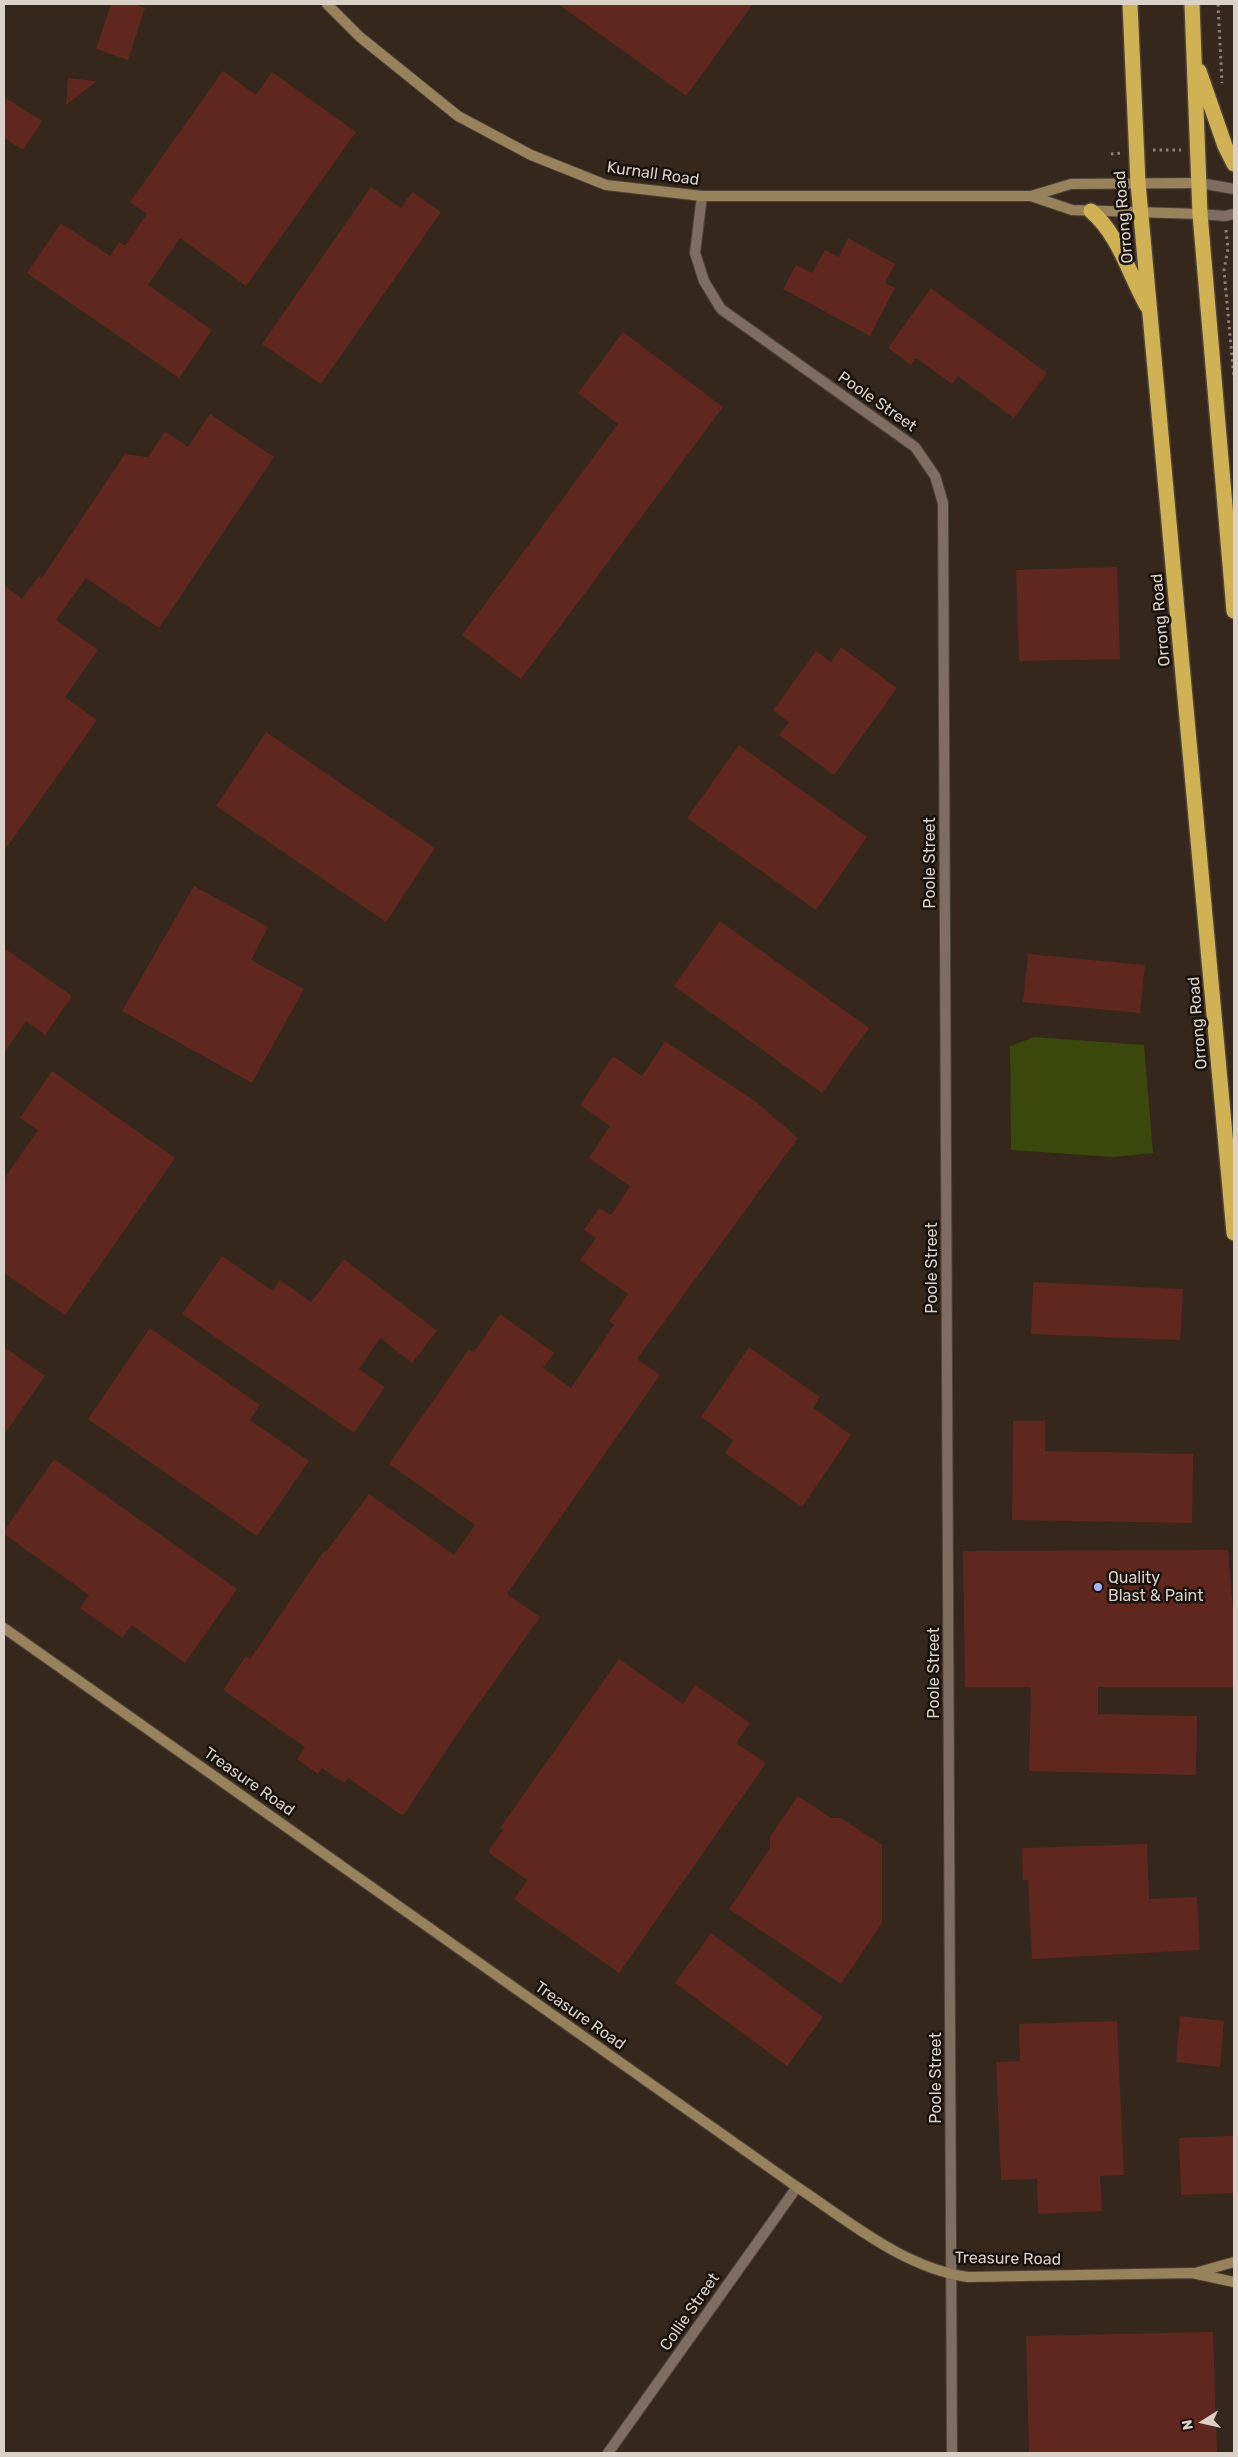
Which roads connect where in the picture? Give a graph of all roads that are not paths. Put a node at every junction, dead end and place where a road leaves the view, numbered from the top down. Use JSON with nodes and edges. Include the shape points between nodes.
{"nodes":[{"id":1,"x":327,"y":4,"type":"edge"},
{"id":2,"x":1130,"y":4,"type":"edge"},
{"id":3,"x":1192,"y":4,"type":"edge"},
{"id":4,"x":1194,"y":56,"type":"junction"},
{"id":5,"x":1234,"y":164,"type":"edge"},
{"id":6,"x":1138,"y":183,"type":"junction"},
{"id":7,"x":1200,"y":183,"type":"junction"},
{"id":8,"x":1234,"y":189,"type":"edge"},
{"id":9,"x":702,"y":196,"type":"junction"},
{"id":10,"x":1031,"y":196,"type":"junction"},
{"id":11,"x":1091,"y":211,"type":"junction"},
{"id":12,"x":1141,"y":212,"type":"junction"},
{"id":13,"x":1200,"y":214,"type":"junction"},
{"id":14,"x":1230,"y":215,"type":"edge"},
{"id":15,"x":1150,"y":312,"type":"junction"},
{"id":16,"x":1234,"y":611,"type":"edge"},
{"id":17,"x":1234,"y":1233,"type":"edge"},
{"id":18,"x":4,"y":1628,"type":"edge"},
{"id":19,"x":798,"y":2187,"type":"junction"},
{"id":20,"x":1234,"y":2262,"type":"edge"},
{"id":21,"x":952,"y":2274,"type":"junction"},
{"id":22,"x":1192,"y":2274,"type":"junction"},
{"id":23,"x":1234,"y":2282,"type":"edge"},
{"id":24,"x":608,"y":2453,"type":"edge"},
{"id":25,"x":952,"y":2453,"type":"edge"}],
"edges":[{"from":1,"to":9,"type":"street","name":"Kurnall Road","via":[[360,37],[458,116],[532,155],[606,185]]},
{"from":2,"to":6,"type":"highway","name":"Orrong Road"},
{"from":3,"to":4,"type":"highway"},
{"from":4,"to":5,"type":"highway"},
{"from":4,"to":7,"type":"highway"},
{"from":6,"to":7,"type":"street","name":"Kurnall Road"},
{"from":6,"to":10,"type":"street","name":"Kurnall Road","via":[[1071,184]]},
{"from":6,"to":12,"type":"highway","name":"Orrong Road"},
{"from":7,"to":8,"type":"street","name":"Kurnall Road"},
{"from":7,"to":13,"type":"highway"},
{"from":9,"to":10,"type":"street","name":"Kurnall Road"},
{"from":9,"to":21,"type":"street","name":"Poole Street","via":[[695,253],[704,281],[721,309],[915,447],[935,476],[943,504]]},
{"from":10,"to":11,"type":"street","name":"Kurnall Road","via":[[1072,210]]},
{"from":11,"to":12,"type":"street","name":"Kurnall Road"},
{"from":11,"to":15,"type":"highway","via":[[1114,237]]},
{"from":12,"to":13,"type":"street","name":"Kurnall Road"},
{"from":12,"to":15,"type":"highway","name":"Orrong Road"},
{"from":13,"to":14,"type":"street","name":"Kurnall Road"},
{"from":13,"to":16,"type":"highway"},
{"from":15,"to":17,"type":"highway","name":"Orrong Road"},
{"from":18,"to":19,"type":"street","name":"Treasure Road"},
{"from":19,"to":21,"type":"street","name":"Treasure Road","via":[[887,2247]]},
{"from":19,"to":24,"type":"street","name":"Collie Street"},
{"from":20,"to":22,"type":"street","name":"Treasure Road"},
{"from":21,"to":22,"type":"street","name":"Treasure Road","via":[[988,2277]]},
{"from":21,"to":25,"type":"street","name":"Poole Street"},
{"from":22,"to":23,"type":"street","name":"Treasure Road"}]}
